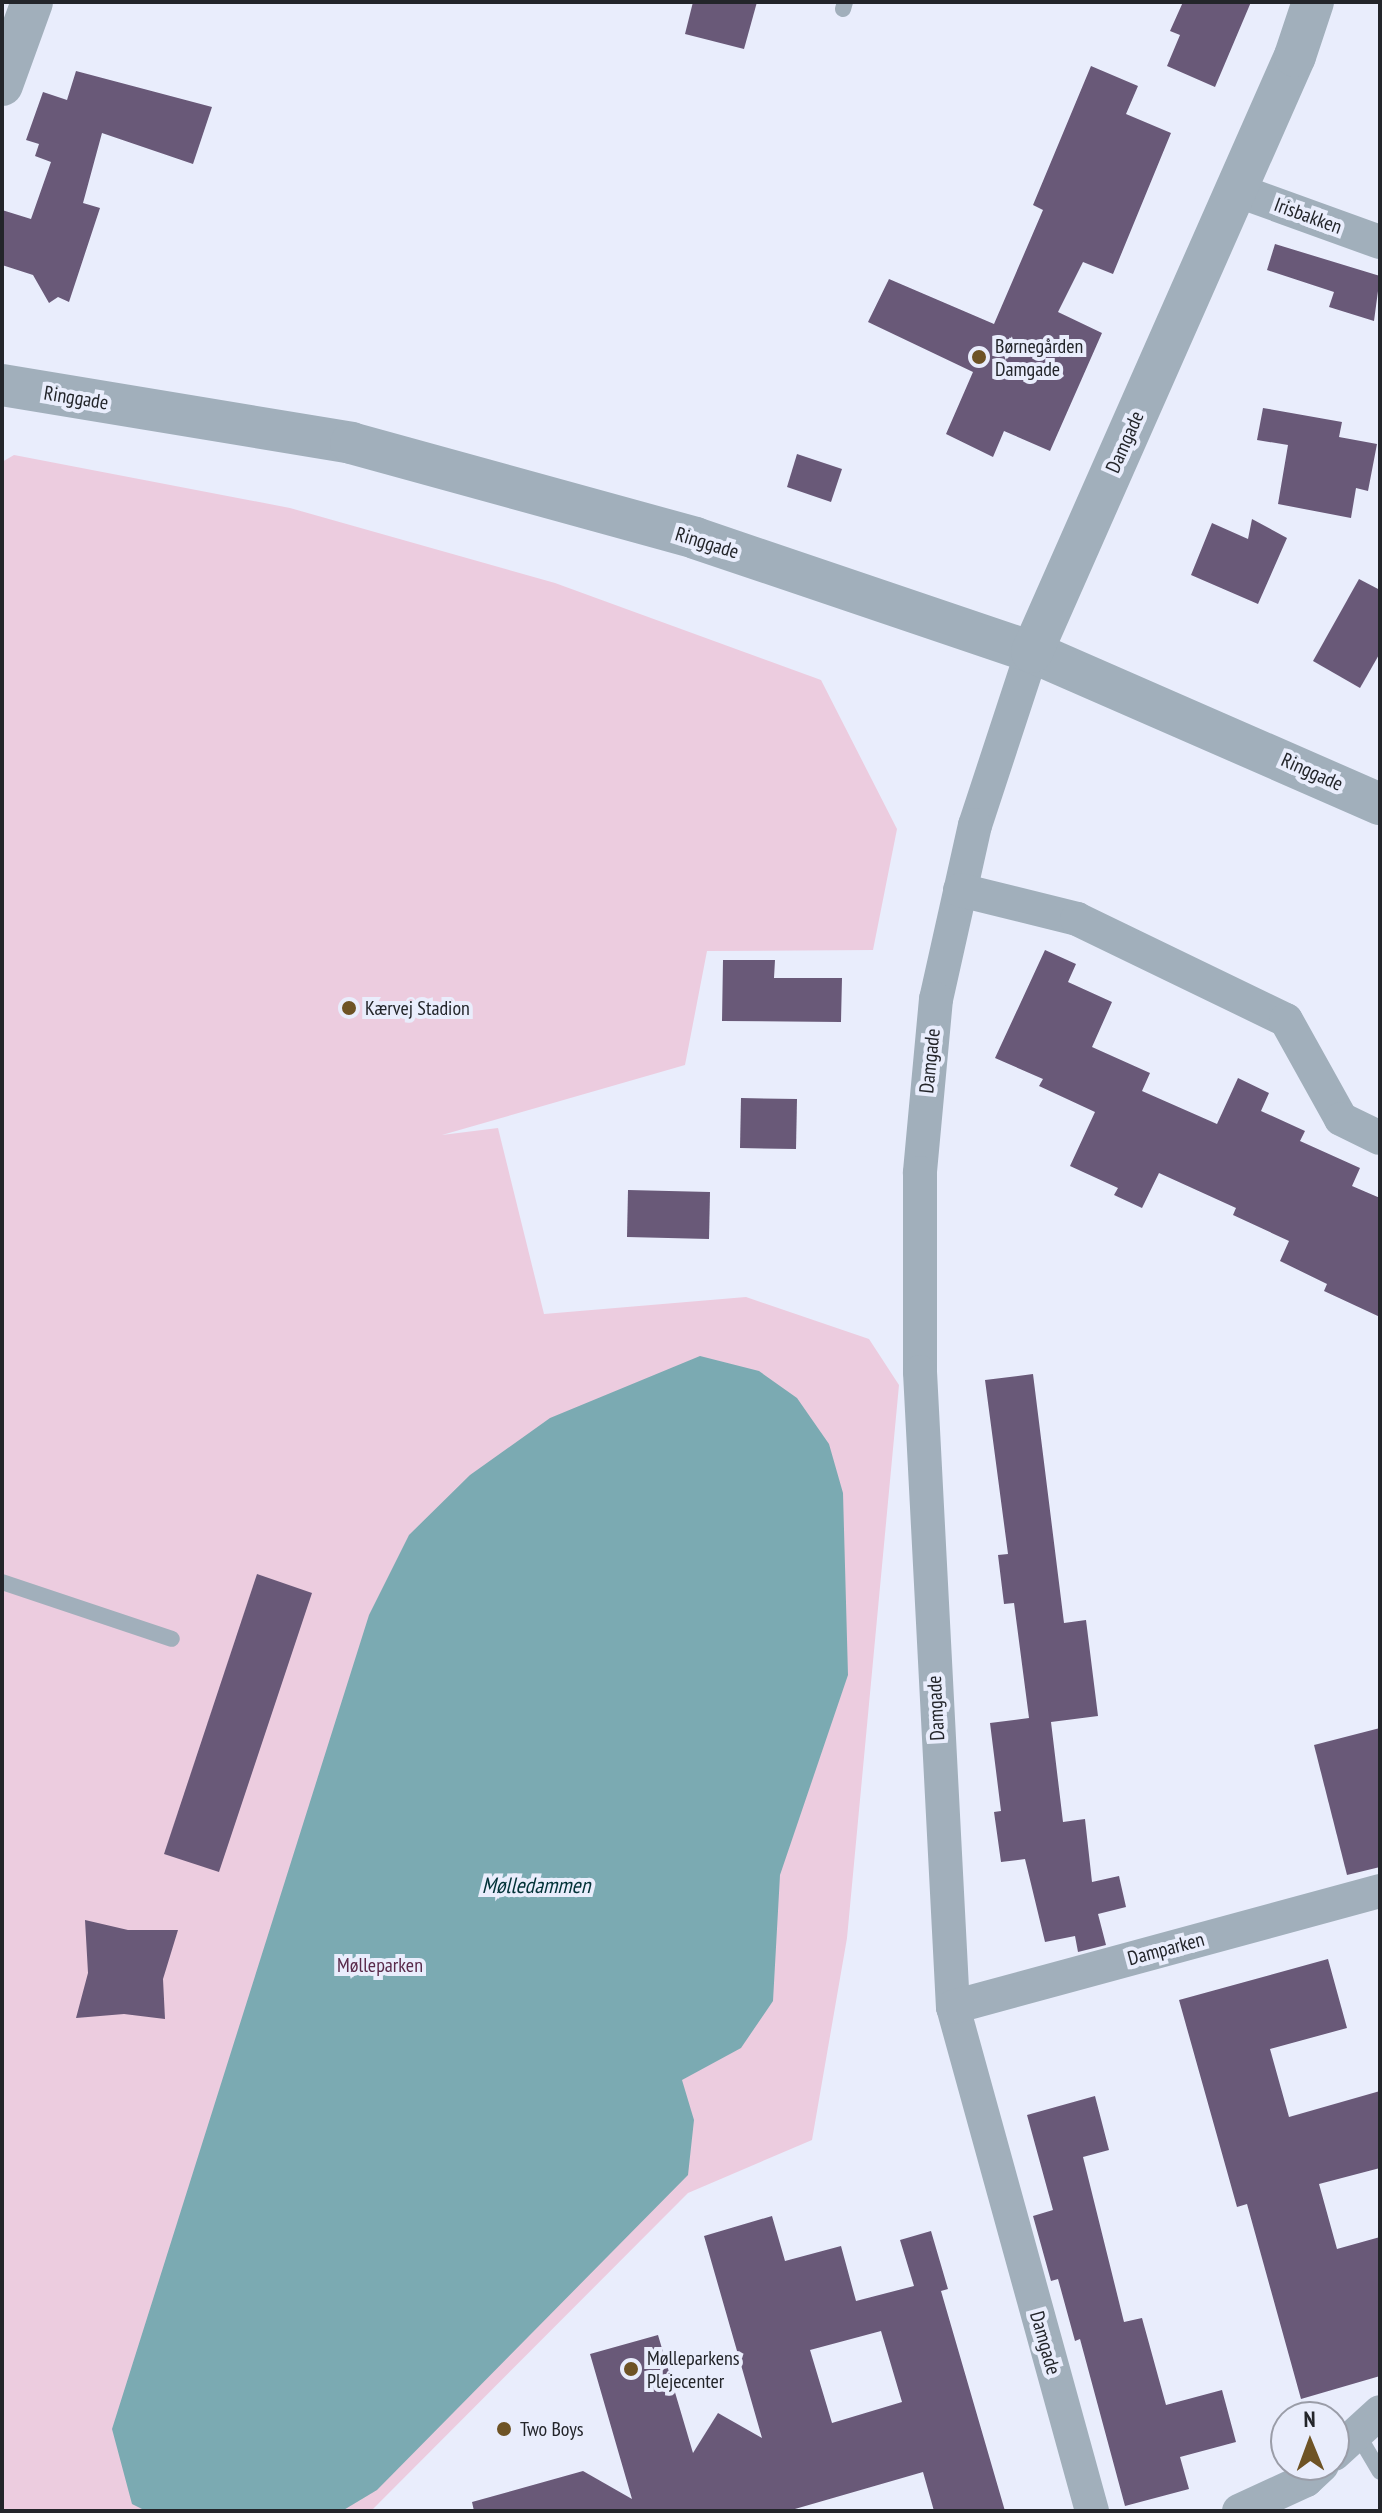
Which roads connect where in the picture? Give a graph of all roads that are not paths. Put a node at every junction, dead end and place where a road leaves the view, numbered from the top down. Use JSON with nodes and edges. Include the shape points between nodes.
{"nodes":[{"id":1,"x":32,"y":2,"type":"edge"},
{"id":2,"x":1313,"y":2,"type":"edge"},
{"id":3,"x":2,"y":85,"type":"edge"},
{"id":4,"x":1236,"y":190,"type":"junction"},
{"id":5,"x":1380,"y":242,"type":"edge"},
{"id":6,"x":2,"y":385,"type":"edge"},
{"id":7,"x":1032,"y":652,"type":"junction"},
{"id":8,"x":1380,"y":804,"type":"edge"},
{"id":9,"x":960,"y":890,"type":"junction"},
{"id":10,"x":1380,"y":1138,"type":"edge"},
{"id":11,"x":2,"y":1582,"type":"edge"},
{"id":12,"x":172,"y":1639,"type":"dead end"},
{"id":13,"x":1380,"y":1891,"type":"edge"},
{"id":14,"x":953,"y":2007,"type":"junction"},
{"id":15,"x":1357,"y":2433,"type":"edge"},
{"id":16,"x":1380,"y":2472,"type":"edge"},
{"id":17,"x":1304,"y":2481,"type":"edge"},
{"id":18,"x":1092,"y":2511,"type":"edge"},
{"id":19,"x":1239,"y":2511,"type":"edge"}],
"edges":[{"from":1,"to":3,"type":"street"},
{"from":2,"to":4,"type":"street","name":"Damgade"},
{"from":4,"to":5,"type":"street","name":"Irisbakken"},
{"from":4,"to":7,"type":"street","name":"Damgade"},
{"from":6,"to":7,"type":"street","name":"Ringgade","via":[[351,443],[695,538]]},
{"from":7,"to":8,"type":"street","name":"Ringgade"},
{"from":7,"to":9,"type":"street","name":"Damgade","via":[[975,825]]},
{"from":9,"to":10,"type":"street","via":[[1077,919],[1286,1020],[1341,1119]]},
{"from":9,"to":14,"type":"street","name":"Damgade","via":[[936,999],[920,1173],[920,1372]]},
{"from":11,"to":12,"type":"lane"},
{"from":13,"to":14,"type":"street","name":"Damparken"},
{"from":14,"to":18,"type":"street","name":"Damgade"},
{"from":15,"to":16,"type":"lane"},
{"from":17,"to":19,"type":"street"}]}
